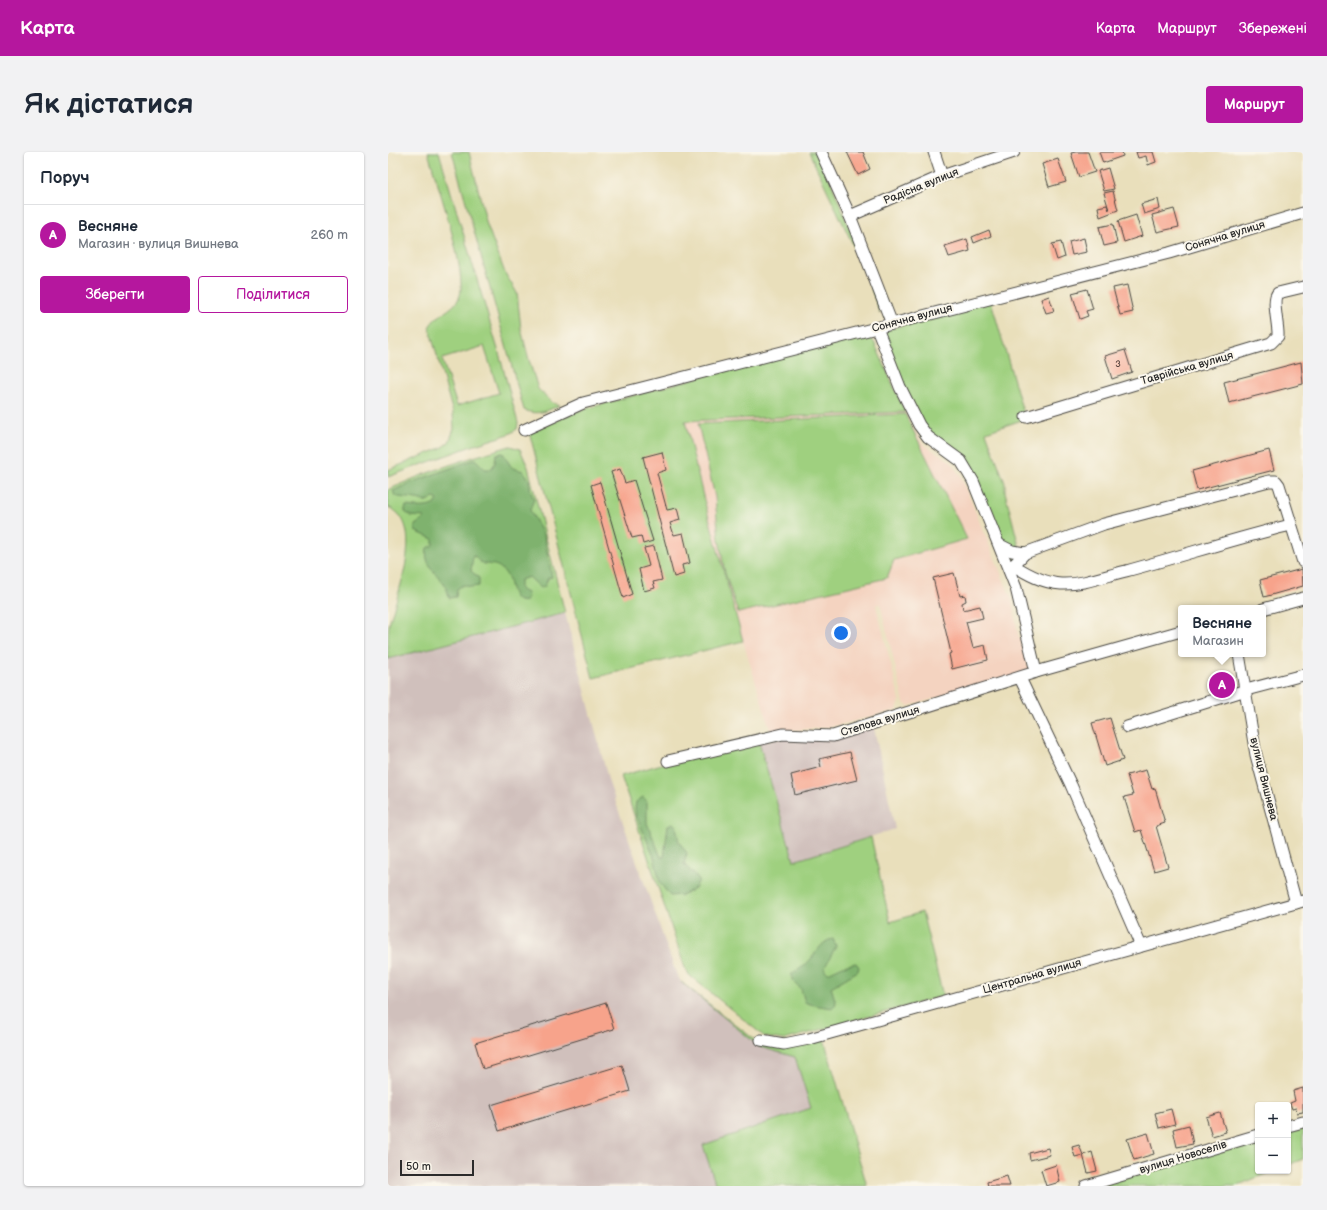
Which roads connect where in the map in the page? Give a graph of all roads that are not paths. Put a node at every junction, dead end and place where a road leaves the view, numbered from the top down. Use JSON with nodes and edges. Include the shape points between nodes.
{"nodes":[{"id":1,"x":821,"y":152,"type":"edge"},
{"id":2,"x":934,"y":152,"type":"edge"},
{"id":3,"x":1014,"y":152,"type":"edge"},
{"id":4,"x":942,"y":176,"type":"junction"},
{"id":5,"x":1303,"y":213,"type":"edge"},
{"id":6,"x":850,"y":216,"type":"junction"},
{"id":7,"x":1303,"y":287,"type":"edge"},
{"id":8,"x":892,"y":324,"type":"junction"},
{"id":9,"x":877,"y":328,"type":"junction"},
{"id":10,"x":1026,"y":417,"type":"dead end"},
{"id":11,"x":524,"y":430,"type":"dead end"},
{"id":12,"x":1291,"y":525,"type":"junction"},
{"id":13,"x":1000,"y":545,"type":"junction"},
{"id":14,"x":1025,"y":553,"type":"junction"},
{"id":15,"x":1303,"y":562,"type":"edge"},
{"id":16,"x":1011,"y":567,"type":"junction"},
{"id":17,"x":1303,"y":598,"type":"edge"},
{"id":18,"x":1266,"y":608,"type":"edge"},
{"id":19,"x":1178,"y":632,"type":"edge"},
{"id":20,"x":1240,"y":657,"type":"edge"},
{"id":21,"x":1036,"y":672,"type":"junction"},
{"id":22,"x":1303,"y":675,"type":"edge"},
{"id":23,"x":1020,"y":678,"type":"junction"},
{"id":24,"x":1246,"y":690,"type":"junction"},
{"id":25,"x":1127,"y":727,"type":"dead end"},
{"id":26,"x":668,"y":761,"type":"dead end"},
{"id":27,"x":1299,"y":902,"type":"edge"},
{"id":28,"x":1141,"y":946,"type":"junction"},
{"id":29,"x":761,"y":1040,"type":"dead end"},
{"id":30,"x":1303,"y":1122,"type":"edge"},
{"id":31,"x":1291,"y":1125,"type":"edge"},
{"id":32,"x":1255,"y":1136,"type":"edge"},
{"id":33,"x":1086,"y":1186,"type":"edge"}],
"edges":[{"from":1,"to":6,"type":"street"},
{"from":2,"to":4,"type":"street"},
{"from":3,"to":4,"type":"street","name":"Радісна вулиця"},
{"from":4,"to":6,"type":"street","name":"Радісна вулиця"},
{"from":5,"to":8,"type":"street","name":"Сонячна вулиця","via":[[1169,253]]},
{"from":6,"to":8,"type":"street"},
{"from":7,"to":10,"type":"street","name":"Таврійська вулиця","via":[[1276,295],[1274,300],[1279,325],[1278,336],[1271,343]]},
{"from":8,"to":9,"type":"street","name":"Сонячна вулиця"},
{"from":9,"to":11,"type":"street","name":"Сонячна вулиця","via":[[583,403]]},
{"from":9,"to":13,"type":"street","via":[[900,387],[919,425],[928,437],[961,461],[968,470]]},
{"from":12,"to":14,"type":"street","via":[[1279,485],[1269,481],[1104,524]]},
{"from":12,"to":15,"type":"street"},
{"from":12,"to":16,"type":"street","via":[[1071,584],[1046,581]]},
{"from":13,"to":14,"type":"street","via":[[1012,551]]},
{"from":13,"to":16,"type":"street"},
{"from":14,"to":16,"type":"street"},
{"from":16,"to":21,"type":"street"},
{"from":17,"to":18,"type":"street"},
{"from":19,"to":21,"type":"street","name":"Степова вулиця"},
{"from":20,"to":24,"type":"street","name":"вулиця Вишнева"},
{"from":21,"to":23,"type":"street","name":"Степова вулиця"},
{"from":22,"to":24,"type":"street"},
{"from":23,"to":26,"type":"street","name":"Степова вулиця","via":[[833,736],[783,734]]},
{"from":23,"to":28,"type":"street","via":[[1071,785]]},
{"from":24,"to":25,"type":"street"},
{"from":24,"to":27,"type":"street","name":"вулиця Вишнева","via":[[1256,755]]},
{"from":27,"to":28,"type":"street","name":"Центральна вулиця"},
{"from":28,"to":29,"type":"street","name":"Центральна вулиця","via":[[809,1039],[784,1044]]},
{"from":30,"to":31,"type":"street"},
{"from":32,"to":33,"type":"street","name":"вулиця Новоселів"}]}
